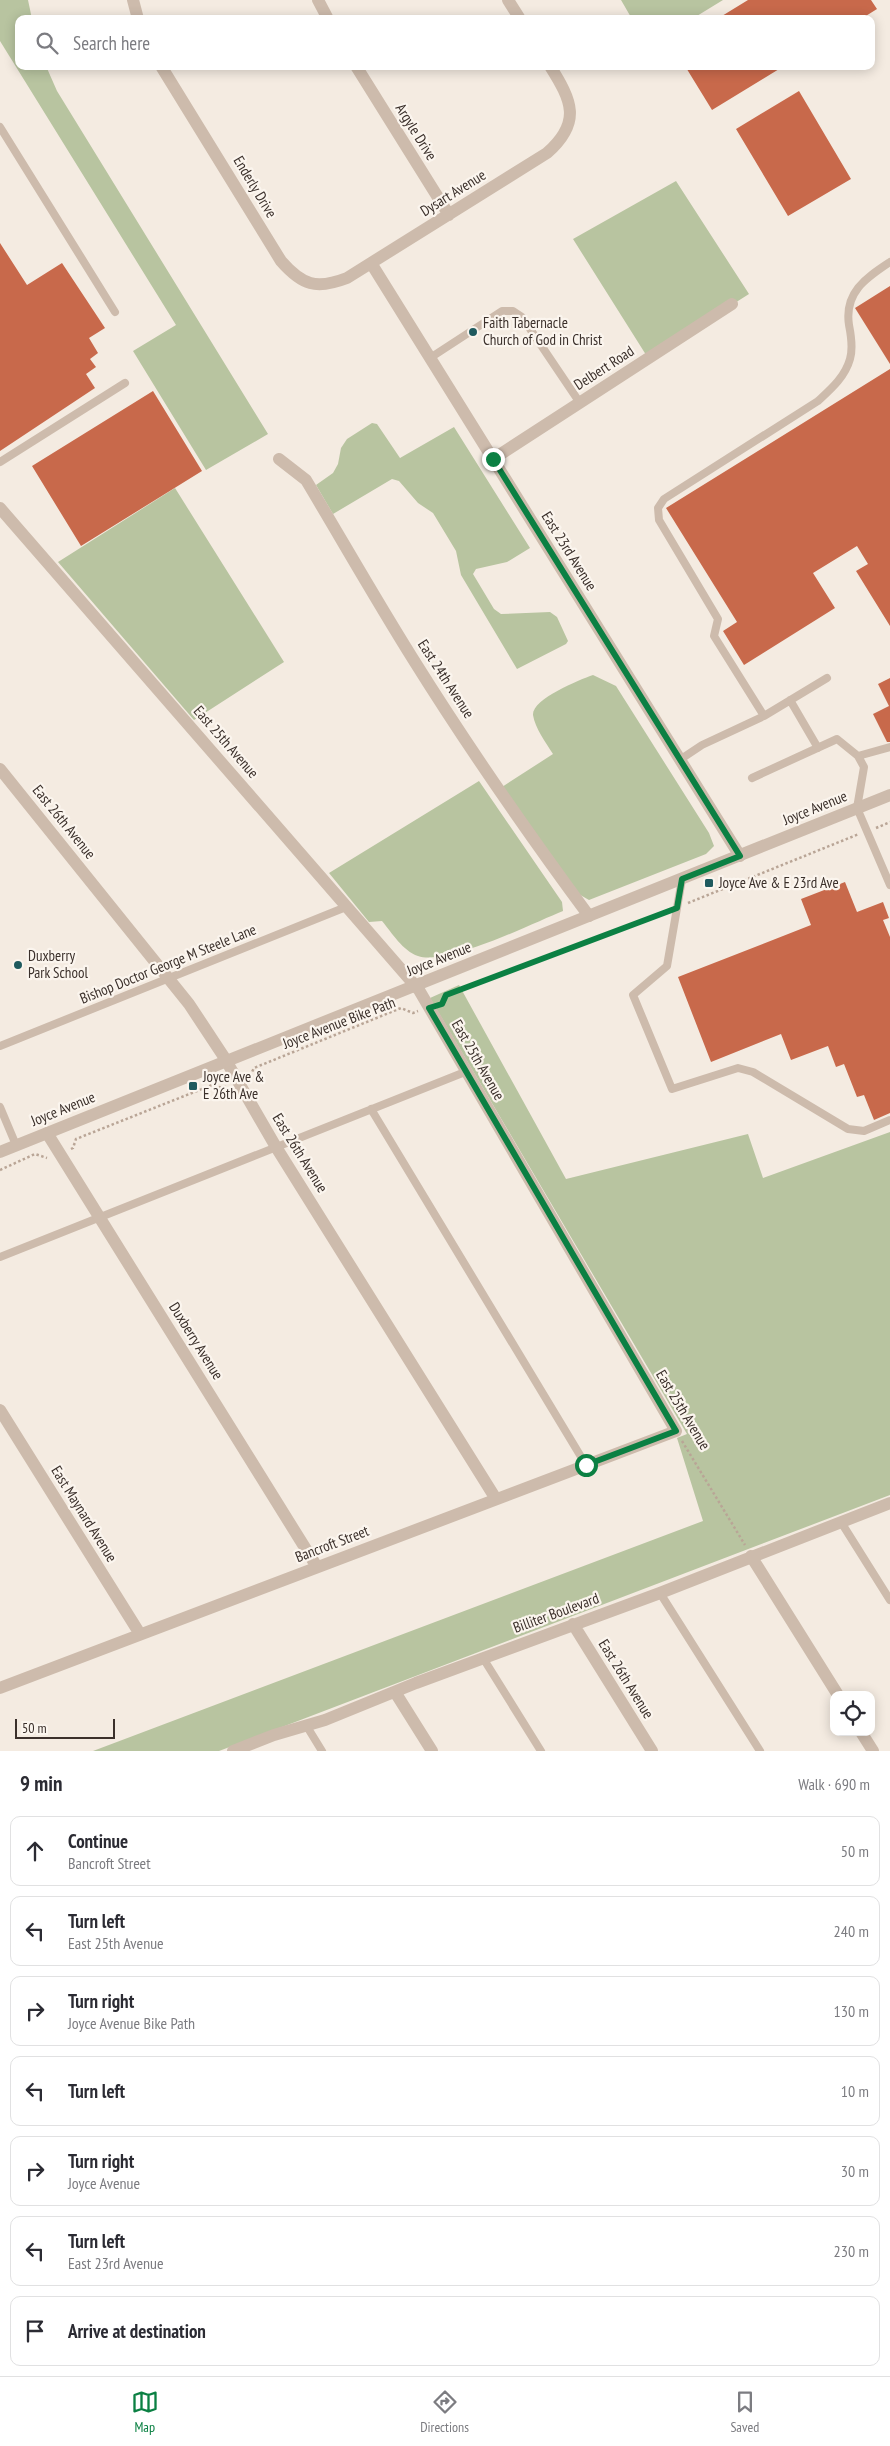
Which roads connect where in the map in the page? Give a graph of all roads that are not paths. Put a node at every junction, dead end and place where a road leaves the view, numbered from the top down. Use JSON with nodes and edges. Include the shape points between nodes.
{"nodes":[{"id":1,"x":133,"y":0,"type":"edge"},
{"id":2,"x":318,"y":0,"type":"edge"},
{"id":3,"x":508,"y":0,"type":"edge"},
{"id":4,"x":137,"y":15,"type":"edge"},
{"id":5,"x":326,"y":15,"type":"edge"},
{"id":6,"x":517,"y":15,"type":"edge"},
{"id":7,"x":163,"y":70,"type":"edge"},
{"id":8,"x":358,"y":70,"type":"edge"},
{"id":9,"x":552,"y":70,"type":"edge"},
{"id":10,"x":0,"y":128,"type":"edge"},
{"id":11,"x":449,"y":215,"type":"junction"},
{"id":12,"x":890,"y":262,"type":"edge"},
{"id":13,"x":371,"y":263,"type":"junction"},
{"id":14,"x":347,"y":278,"type":"joint"},
{"id":15,"x":732,"y":304,"type":"dead end"},
{"id":16,"x":115,"y":312,"type":"dead end"},
{"id":17,"x":430,"y":358,"type":"junction"},
{"id":18,"x":125,"y":383,"type":"dead end"},
{"id":19,"x":580,"y":403,"type":"junction"},
{"id":20,"x":279,"y":459,"type":"dead end"},
{"id":21,"x":493,"y":459,"type":"junction"},
{"id":22,"x":0,"y":462,"type":"edge"},
{"id":23,"x":0,"y":508,"type":"edge"},
{"id":24,"x":827,"y":678,"type":"dead end"},
{"id":25,"x":790,"y":700,"type":"junction"},
{"id":26,"x":764,"y":716,"type":"junction"},
{"id":27,"x":818,"y":748,"type":"junction"},
{"id":28,"x":890,"y":748,"type":"edge"},
{"id":29,"x":858,"y":756,"type":"junction"},
{"id":30,"x":681,"y":758,"type":"junction"},
{"id":31,"x":0,"y":768,"type":"edge"},
{"id":32,"x":752,"y":778,"type":"dead end"},
{"id":33,"x":890,"y":795,"type":"edge"},
{"id":34,"x":857,"y":808,"type":"junction"},
{"id":35,"x":740,"y":856,"type":"junction"},
{"id":36,"x":682,"y":879,"type":"junction"},
{"id":37,"x":890,"y":885,"type":"edge"},
{"id":38,"x":346,"y":906,"type":"junction"},
{"id":39,"x":589,"y":916,"type":"junction"},
{"id":40,"x":168,"y":978,"type":"junction"},
{"id":41,"x":415,"y":987,"type":"junction"},
{"id":42,"x":0,"y":1046,"type":"edge"},
{"id":43,"x":225,"y":1062,"type":"junction"},
{"id":44,"x":465,"y":1072,"type":"junction"},
{"id":45,"x":0,"y":1107,"type":"edge"},
{"id":46,"x":371,"y":1109,"type":"junction"},
{"id":47,"x":890,"y":1120,"type":"edge"},
{"id":48,"x":47,"y":1133,"type":"junction"},
{"id":49,"x":16,"y":1146,"type":"junction"},
{"id":50,"x":276,"y":1147,"type":"junction"},
{"id":51,"x":0,"y":1152,"type":"edge"},
{"id":52,"x":100,"y":1217,"type":"junction"},
{"id":53,"x":0,"y":1257,"type":"edge"},
{"id":54,"x":0,"y":1410,"type":"edge"},
{"id":55,"x":676,"y":1431,"type":"joint"},
{"id":56,"x":586,"y":1465,"type":"junction"},
{"id":57,"x":496,"y":1499,"type":"junction"},
{"id":58,"x":890,"y":1503,"type":"edge"},
{"id":59,"x":841,"y":1522,"type":"junction"},
{"id":60,"x":751,"y":1556,"type":"junction"},
{"id":61,"x":317,"y":1567,"type":"junction"},
{"id":62,"x":660,"y":1592,"type":"junction"},
{"id":63,"x":890,"y":1600,"type":"edge"},
{"id":64,"x":573,"y":1624,"type":"junction"},
{"id":65,"x":140,"y":1634,"type":"junction"},
{"id":66,"x":483,"y":1658,"type":"junction"},
{"id":67,"x":0,"y":1688,"type":"edge"},
{"id":68,"x":835,"y":1691,"type":"edge"},
{"id":69,"x":395,"y":1692,"type":"junction"},
{"id":70,"x":306,"y":1725,"type":"junction"},
{"id":71,"x":864,"y":1736,"type":"edge"},
{"id":72,"x":233,"y":1751,"type":"edge"},
{"id":73,"x":322,"y":1751,"type":"edge"},
{"id":74,"x":432,"y":1751,"type":"edge"},
{"id":75,"x":541,"y":1751,"type":"edge"},
{"id":76,"x":652,"y":1751,"type":"edge"},
{"id":77,"x":760,"y":1751,"type":"edge"},
{"id":78,"x":873,"y":1751,"type":"edge"}],
"edges":[{"from":1,"to":4,"type":"street"},
{"from":2,"to":5,"type":"street"},
{"from":3,"to":6,"type":"street"},
{"from":7,"to":14,"type":"street","name":"Enderly Drive","via":[[281,261],[295,277],[315,284],[331,284]]},
{"from":8,"to":11,"type":"street","name":"Argyle Drive"},
{"from":9,"to":11,"type":"street","name":"Dysart Avenue","via":[[571,106],[569,126],[560,141],[547,153]]},
{"from":10,"to":16,"type":"lane"},
{"from":11,"to":13,"type":"street","name":"Dysart Avenue"},
{"from":12,"to":26,"type":"lane","via":[[865,278],[852,298],[848,315],[851,358],[835,386],[818,401],[664,499],[658,508],[659,520],[718,618],[714,636]]},
{"from":13,"to":14,"type":"street","name":"Dysart Avenue"},
{"from":13,"to":17,"type":"street","name":"East 23rd Avenue"},
{"from":15,"to":19,"type":"street","name":"Delbert Road"},
{"from":17,"to":19,"type":"lane","via":[[502,311],[513,311],[522,317]]},
{"from":17,"to":21,"type":"street","name":"East 23rd Avenue"},
{"from":18,"to":22,"type":"lane"},
{"from":19,"to":21,"type":"street","name":"Delbert Road"},
{"from":20,"to":39,"type":"street","name":"East 24th Avenue","via":[[306,480],[448,713]]},
{"from":21,"to":30,"type":"street","name":"East 23rd Avenue"},
{"from":23,"to":38,"type":"street","name":"East 25th Avenue"},
{"from":24,"to":25,"type":"lane"},
{"from":25,"to":26,"type":"lane"},
{"from":25,"to":27,"type":"lane"},
{"from":26,"to":30,"type":"lane"},
{"from":27,"to":29,"type":"lane","via":[[836,739]]},
{"from":27,"to":32,"type":"lane"},
{"from":28,"to":29,"type":"lane"},
{"from":29,"to":34,"type":"lane","via":[[864,767]]},
{"from":30,"to":35,"type":"street","name":"East 23rd Avenue"},
{"from":31,"to":40,"type":"street","name":"East 26th Avenue"},
{"from":33,"to":34,"type":"street","name":"Joyce Avenue"},
{"from":34,"to":35,"type":"street","name":"Joyce Avenue"},
{"from":34,"to":37,"type":"lane"},
{"from":35,"to":36,"type":"street","name":"Joyce Avenue"},
{"from":36,"to":39,"type":"street","name":"Joyce Avenue"},
{"from":36,"to":47,"type":"lane","via":[[667,966],[633,995],[672,1089],[738,1068],[753,1072],[848,1129],[864,1131]]},
{"from":38,"to":40,"type":"lane","name":"Bishop Doctor George M Steele Lane"},
{"from":38,"to":41,"type":"street","name":"East 25th Avenue"},
{"from":39,"to":41,"type":"street","name":"Joyce Avenue"},
{"from":40,"to":42,"type":"lane","name":"Bishop Doctor George M Steele Lane"},
{"from":40,"to":43,"type":"street","name":"East 26th Avenue","via":[[189,1004]]},
{"from":41,"to":43,"type":"street","name":"Joyce Avenue"},
{"from":41,"to":44,"type":"street","name":"East 25th Avenue"},
{"from":43,"to":48,"type":"street","name":"Joyce Avenue"},
{"from":43,"to":50,"type":"street","name":"East 26th Avenue"},
{"from":44,"to":46,"type":"lane"},
{"from":44,"to":55,"type":"street","name":"East 25th Avenue"},
{"from":45,"to":49,"type":"lane"},
{"from":46,"to":50,"type":"lane"},
{"from":46,"to":56,"type":"lane"},
{"from":48,"to":49,"type":"street","name":"Joyce Avenue"},
{"from":48,"to":52,"type":"street","name":"Duxberry Avenue"},
{"from":49,"to":51,"type":"street","name":"Joyce Avenue"},
{"from":50,"to":52,"type":"lane"},
{"from":50,"to":57,"type":"street","name":"East 26th Avenue"},
{"from":52,"to":53,"type":"lane"},
{"from":52,"to":61,"type":"street","name":"Duxberry Avenue"},
{"from":54,"to":65,"type":"street","name":"East Maynard Avenue"},
{"from":55,"to":56,"type":"street","name":"Bancroft Street"},
{"from":56,"to":57,"type":"street","name":"Bancroft Street"},
{"from":57,"to":61,"type":"street","name":"Bancroft Street"},
{"from":58,"to":59,"type":"street","name":"Billiter Boulevard"},
{"from":59,"to":60,"type":"street","name":"Billiter Boulevard"},
{"from":59,"to":63,"type":"lane"},
{"from":60,"to":62,"type":"street","name":"Billiter Boulevard"},
{"from":60,"to":68,"type":"street"},
{"from":61,"to":65,"type":"street","name":"Bancroft Street"},
{"from":62,"to":64,"type":"street","name":"Billiter Boulevard"},
{"from":62,"to":77,"type":"lane"},
{"from":64,"to":66,"type":"street","name":"Billiter Boulevard"},
{"from":64,"to":76,"type":"street","name":"East 26th Avenue"},
{"from":65,"to":67,"type":"street","name":"Bancroft Street"},
{"from":66,"to":69,"type":"street","name":"Billiter Boulevard"},
{"from":66,"to":75,"type":"lane"},
{"from":69,"to":70,"type":"street","name":"Billiter Boulevard"},
{"from":69,"to":74,"type":"street"},
{"from":70,"to":72,"type":"street","name":"Billiter Boulevard"},
{"from":70,"to":73,"type":"lane"},
{"from":71,"to":78,"type":"street"}]}
